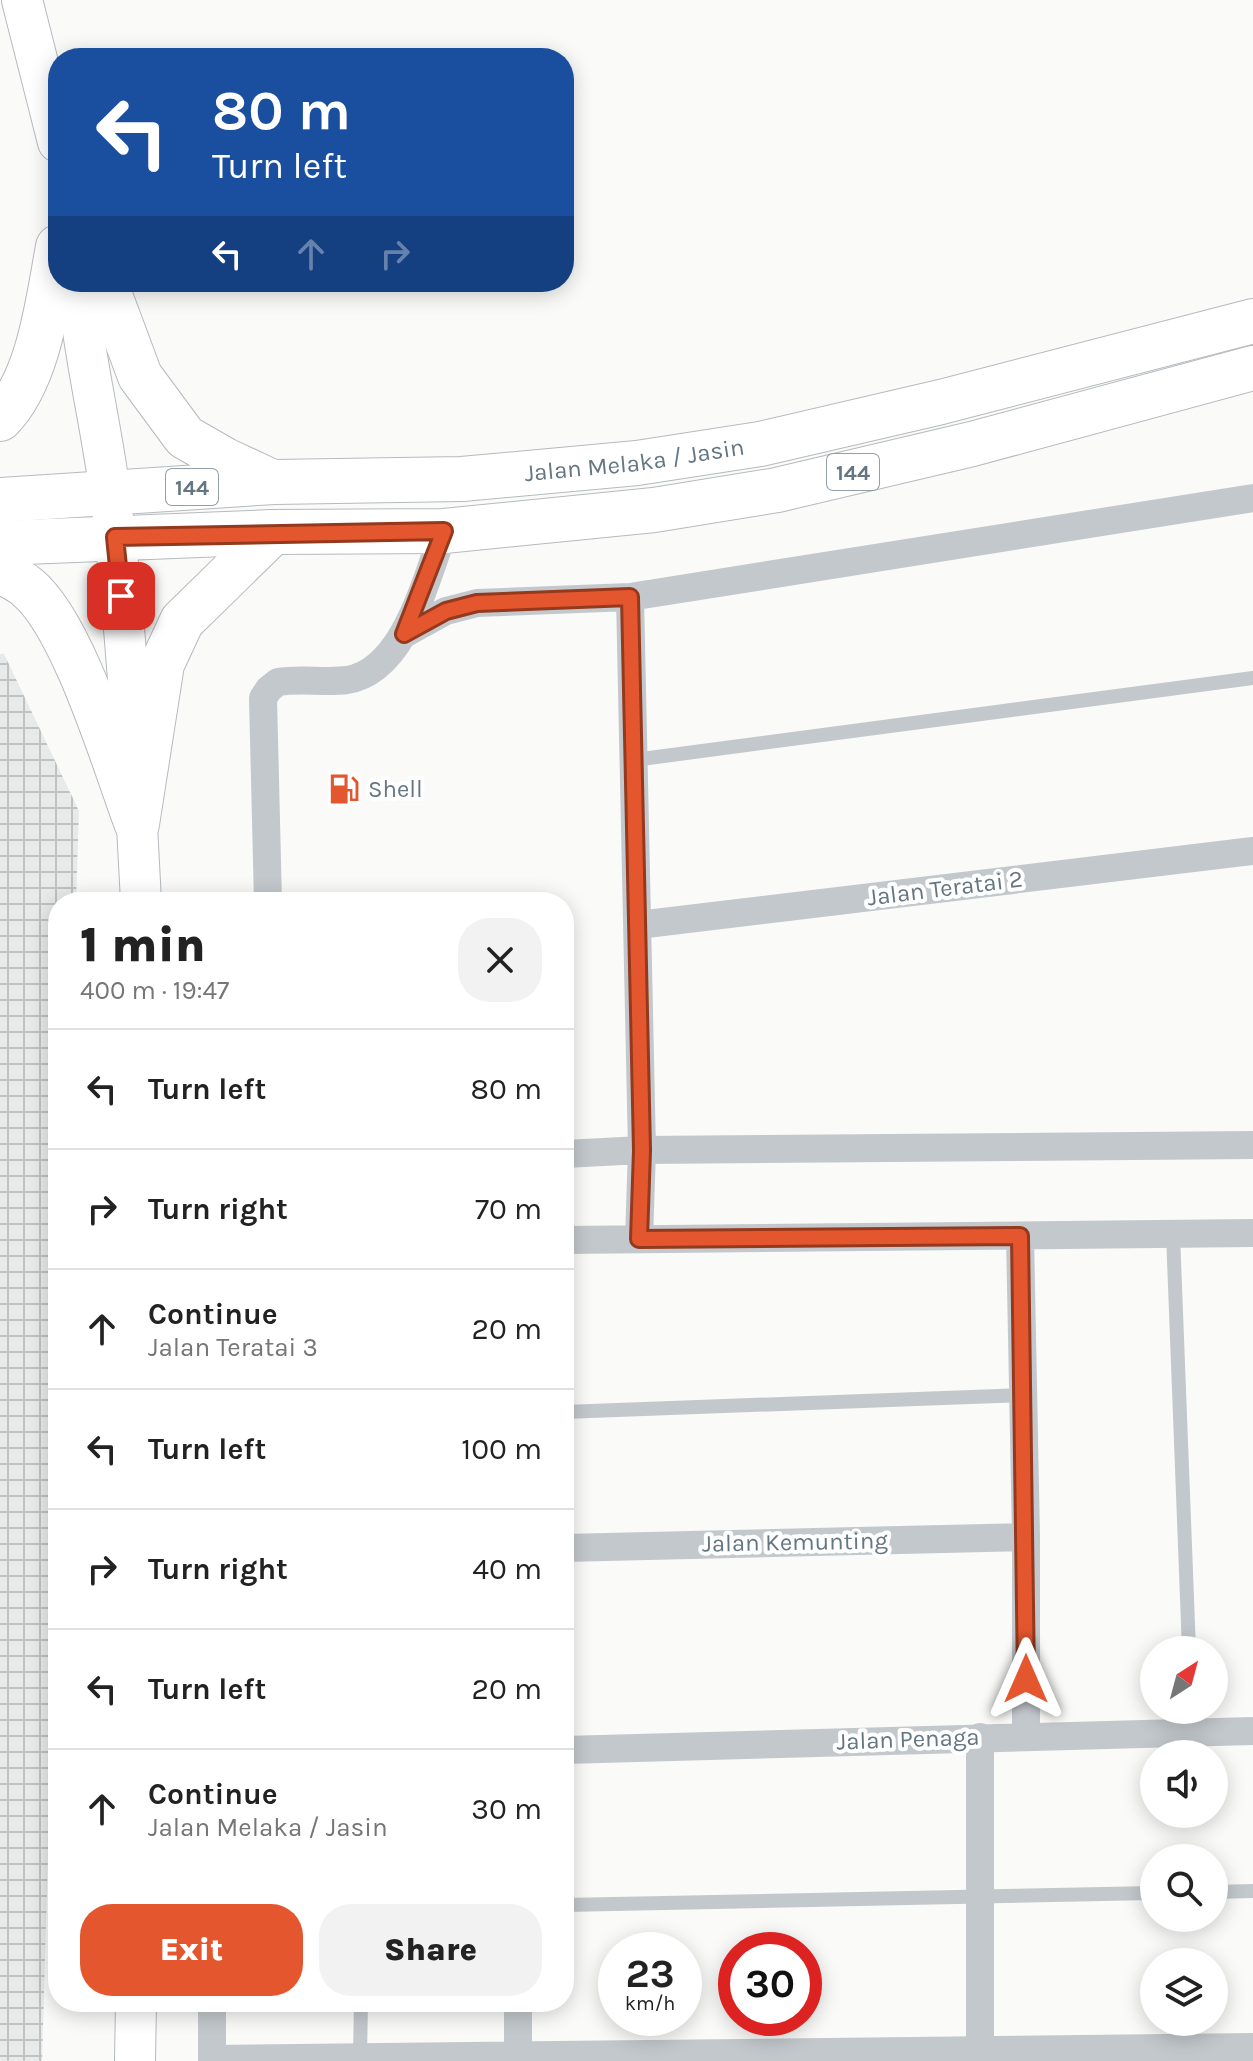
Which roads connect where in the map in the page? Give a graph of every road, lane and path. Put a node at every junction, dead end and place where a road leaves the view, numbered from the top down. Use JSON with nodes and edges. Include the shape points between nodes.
{"nodes":[{"id":1,"x":22,"y":0,"type":"edge"},
{"id":2,"x":48,"y":103,"type":"edge"},
{"id":3,"x":48,"y":292,"type":"edge"},
{"id":4,"x":78,"y":292,"type":"edge"},
{"id":5,"x":109,"y":292,"type":"edge"},
{"id":6,"x":1253,"y":321,"type":"edge"},
{"id":7,"x":1253,"y":368,"type":"edge"},
{"id":8,"x":0,"y":419,"type":"edge"},
{"id":9,"x":274,"y":482,"type":"junction"},
{"id":10,"x":110,"y":491,"type":"junction"},
{"id":11,"x":1253,"y":498,"type":"edge"},
{"id":12,"x":0,"y":500,"type":"edge"},
{"id":13,"x":444,"y":531,"type":"junction"},
{"id":14,"x":273,"y":532,"type":"junction"},
{"id":15,"x":115,"y":537,"type":"junction"},
{"id":16,"x":0,"y":543,"type":"edge"},
{"id":17,"x":0,"y":571,"type":"edge"},
{"id":18,"x":630,"y":597,"type":"junction"},
{"id":19,"x":404,"y":634,"type":"junction"},
{"id":20,"x":1253,"y":678,"type":"edge"},
{"id":21,"x":634,"y":760,"type":"junction"},
{"id":22,"x":137,"y":824,"type":"junction"},
{"id":23,"x":1253,"y":851,"type":"edge"},
{"id":24,"x":140,"y":892,"type":"edge"},
{"id":25,"x":268,"y":892,"type":"edge"},
{"id":26,"x":638,"y":925,"type":"junction"},
{"id":27,"x":1253,"y":1145,"type":"edge"},
{"id":28,"x":642,"y":1150,"type":"junction"},
{"id":29,"x":574,"y":1153,"type":"edge"},
{"id":30,"x":1253,"y":1233,"type":"edge"},
{"id":31,"x":1173,"y":1234,"type":"junction"},
{"id":32,"x":1020,"y":1236,"type":"junction"},
{"id":33,"x":639,"y":1239,"type":"junction"},
{"id":34,"x":574,"y":1240,"type":"edge"},
{"id":35,"x":1023,"y":1395,"type":"junction"},
{"id":36,"x":574,"y":1412,"type":"edge"},
{"id":37,"x":1026,"y":1537,"type":"junction"},
{"id":38,"x":574,"y":1548,"type":"edge"},
{"id":39,"x":1188,"y":1636,"type":"edge"},
{"id":40,"x":1159,"y":1724,"type":"edge"},
{"id":41,"x":1210,"y":1724,"type":"edge"},
{"id":42,"x":1253,"y":1731,"type":"edge"},
{"id":43,"x":1026,"y":1736,"type":"junction"},
{"id":44,"x":980,"y":1737,"type":"junction"},
{"id":45,"x":574,"y":1750,"type":"edge"},
{"id":46,"x":1253,"y":1891,"type":"edge"},
{"id":47,"x":1228,"y":1892,"type":"edge"},
{"id":48,"x":1140,"y":1893,"type":"edge"},
{"id":49,"x":980,"y":1897,"type":"junction"},
{"id":50,"x":574,"y":1905,"type":"edge"},
{"id":51,"x":136,"y":2012,"type":"edge"},
{"id":52,"x":212,"y":2012,"type":"edge"},
{"id":53,"x":361,"y":2012,"type":"edge"},
{"id":54,"x":518,"y":2012,"type":"edge"},
{"id":55,"x":1253,"y":2047,"type":"edge"},
{"id":56,"x":980,"y":2050,"type":"junction"},
{"id":57,"x":518,"y":2056,"type":"junction"},
{"id":58,"x":360,"y":2057,"type":"junction"},
{"id":59,"x":212,"y":2060,"type":"edge"},
{"id":60,"x":135,"y":2061,"type":"edge"}],
"edges":[{"from":1,"to":2,"type":"main road"},
{"from":3,"to":8,"type":"main road","via":[[32,364],[15,405]]},
{"from":4,"to":10,"type":"main road"},
{"from":5,"to":9,"type":"main road","via":[[140,376],[185,437]]},
{"from":6,"to":9,"type":"main road","name":"Jalan Melaka / Jasin","number":"144","via":[[760,444],[637,463],[462,479]]},
{"from":7,"to":13,"type":"main road","name":"Jalan Melaka / Jasin","number":"144","via":[[777,490],[654,510]]},
{"from":9,"to":10,"type":"main road","name":"Jalan Melaka / Jasin","number":"144"},
{"from":10,"to":12,"type":"main road","name":"Jalan Melaka / Jasin","number":"144"},
{"from":10,"to":15,"type":"main road"},
{"from":11,"to":18,"type":"street"},
{"from":13,"to":14,"type":"main road","number":"144"},
{"from":13,"to":19,"type":"street"},
{"from":14,"to":15,"type":"main road","number":"144"},
{"from":14,"to":22,"type":"main road","via":[[182,621],[162,664]]},
{"from":15,"to":16,"type":"main road","number":"144"},
{"from":15,"to":22,"type":"main road"},
{"from":17,"to":22,"type":"main road","via":[[27,586],[50,613],[81,675]]},
{"from":18,"to":19,"type":"street","via":[[477,603],[446,611]]},
{"from":18,"to":21,"type":"street"},
{"from":19,"to":25,"type":"street","via":[[370,673],[347,680],[278,682],[263,698]]},
{"from":20,"to":21,"type":"lane"},
{"from":21,"to":26,"type":"street"},
{"from":22,"to":24,"type":"main road"},
{"from":23,"to":26,"type":"street","name":"Jalan Teratai 2"},
{"from":26,"to":28,"type":"street"},
{"from":27,"to":28,"type":"street"},
{"from":28,"to":29,"type":"street"},
{"from":28,"to":33,"type":"street"},
{"from":30,"to":31,"type":"street"},
{"from":31,"to":32,"type":"street"},
{"from":31,"to":39,"type":"lane"},
{"from":32,"to":33,"type":"street"},
{"from":32,"to":35,"type":"street"},
{"from":33,"to":34,"type":"street"},
{"from":35,"to":36,"type":"lane"},
{"from":35,"to":37,"type":"street"},
{"from":37,"to":38,"type":"street","name":"Jalan Kemunting"},
{"from":37,"to":43,"type":"street"},
{"from":40,"to":43,"type":"street","name":"Jalan Penaga"},
{"from":41,"to":42,"type":"street","name":"Jalan Penaga"},
{"from":43,"to":44,"type":"street","name":"Jalan Penaga"},
{"from":44,"to":45,"type":"street","name":"Jalan Penaga"},
{"from":44,"to":49,"type":"street"},
{"from":46,"to":47,"type":"lane"},
{"from":48,"to":49,"type":"lane"},
{"from":49,"to":50,"type":"lane"},
{"from":49,"to":56,"type":"street"},
{"from":51,"to":60,"type":"main road"},
{"from":52,"to":59,"type":"street"},
{"from":53,"to":58,"type":"lane"},
{"from":54,"to":57,"type":"street"},
{"from":55,"to":56,"type":"street"},
{"from":56,"to":57,"type":"street"},
{"from":57,"to":58,"type":"street"},
{"from":58,"to":59,"type":"street"}]}
